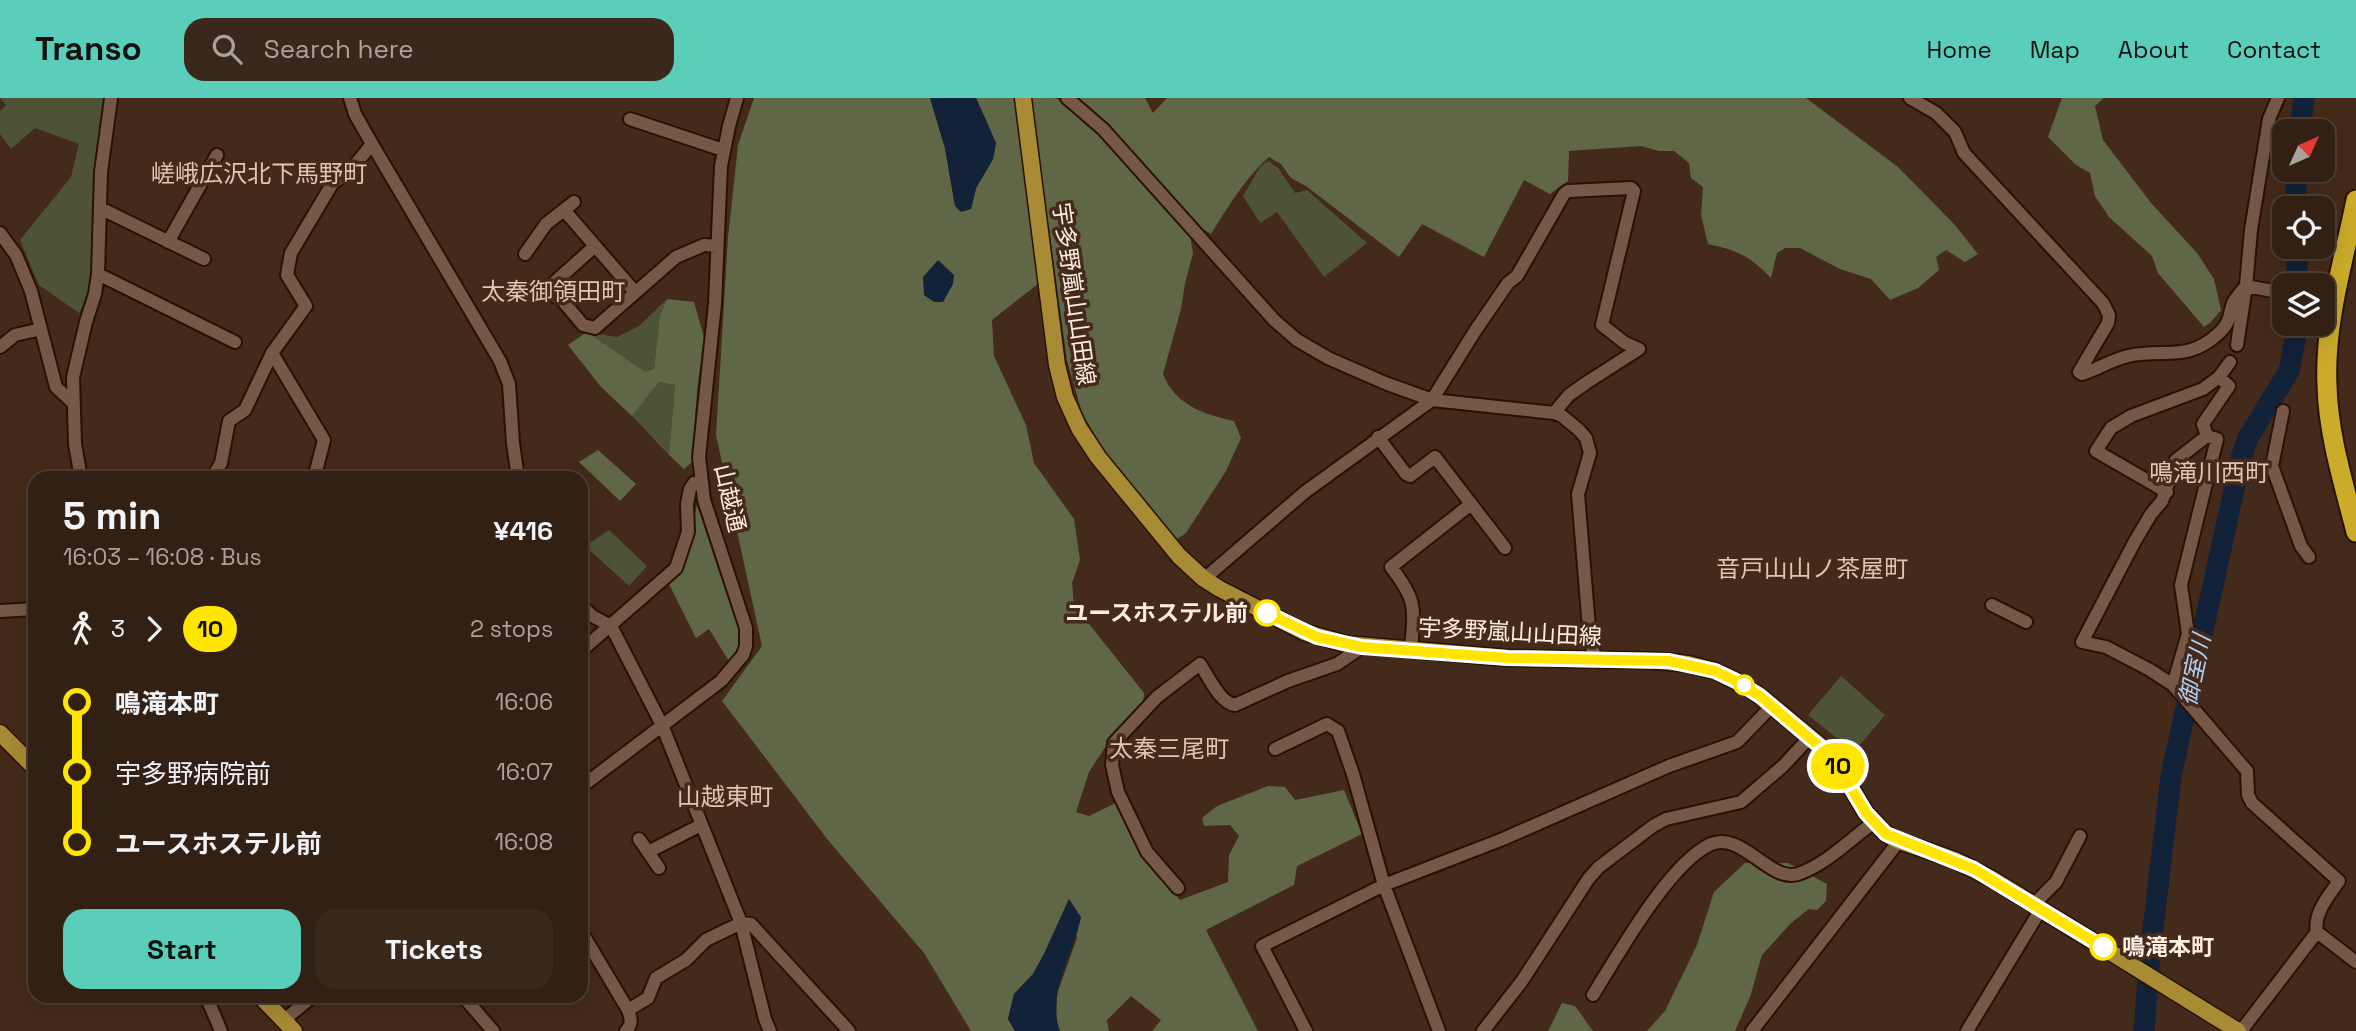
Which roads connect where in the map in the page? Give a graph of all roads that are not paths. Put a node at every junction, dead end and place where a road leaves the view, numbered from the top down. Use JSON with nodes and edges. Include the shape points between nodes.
{"nodes":[{"id":1,"x":111,"y":98,"type":"edge"},
{"id":2,"x":350,"y":98,"type":"edge"},
{"id":3,"x":737,"y":98,"type":"edge"},
{"id":4,"x":1023,"y":98,"type":"edge"},
{"id":5,"x":1068,"y":98,"type":"edge"},
{"id":6,"x":1910,"y":98,"type":"edge"},
{"id":7,"x":2278,"y":98,"type":"edge"},
{"id":8,"x":630,"y":119,"type":"dead end"},
{"id":9,"x":372,"y":144,"type":"junction"},
{"id":10,"x":723,"y":150,"type":"junction"},
{"id":11,"x":217,"y":155,"type":"dead end"},
{"id":12,"x":2356,"y":200,"type":"edge"},
{"id":13,"x":100,"y":208,"type":"junction"},
{"id":14,"x":0,"y":233,"type":"edge"},
{"id":15,"x":168,"y":242,"type":"junction"},
{"id":16,"x":595,"y":246,"type":"junction"},
{"id":17,"x":718,"y":246,"type":"junction"},
{"id":18,"x":526,"y":254,"type":"dead end"},
{"id":19,"x":204,"y":259,"type":"dead end"},
{"id":20,"x":98,"y":274,"type":"junction"},
{"id":21,"x":2335,"y":280,"type":"edge"},
{"id":22,"x":2246,"y":286,"type":"junction"},
{"id":23,"x":2272,"y":291,"type":"edge"},
{"id":24,"x":635,"y":292,"type":"junction"},
{"id":25,"x":41,"y":329,"type":"junction"},
{"id":26,"x":2327,"y":336,"type":"edge"},
{"id":27,"x":235,"y":342,"type":"dead end"},
{"id":28,"x":2237,"y":345,"type":"dead end"},
{"id":29,"x":0,"y":346,"type":"edge"},
{"id":30,"x":272,"y":353,"type":"junction"},
{"id":31,"x":2230,"y":362,"type":"dead end"},
{"id":32,"x":2219,"y":377,"type":"junction"},
{"id":33,"x":1432,"y":400,"type":"junction"},
{"id":34,"x":73,"y":403,"type":"junction"},
{"id":35,"x":2283,"y":411,"type":"dead end"},
{"id":36,"x":1554,"y":413,"type":"junction"},
{"id":37,"x":2207,"y":436,"type":"junction"},
{"id":38,"x":1378,"y":437,"type":"junction"},
{"id":39,"x":80,"y":471,"type":"edge"},
{"id":40,"x":216,"y":471,"type":"edge"},
{"id":41,"x":318,"y":471,"type":"edge"},
{"id":42,"x":517,"y":471,"type":"edge"},
{"id":43,"x":701,"y":482,"type":"junction"},
{"id":44,"x":2167,"y":492,"type":"junction"},
{"id":45,"x":1471,"y":504,"type":"junction"},
{"id":46,"x":2356,"y":532,"type":"edge"},
{"id":47,"x":1505,"y":548,"type":"dead end"},
{"id":48,"x":2309,"y":557,"type":"dead end"},
{"id":49,"x":1205,"y":579,"type":"junction"},
{"id":50,"x":1992,"y":605,"type":"dead end"},
{"id":51,"x":28,"y":609,"type":"edge"},
{"id":52,"x":0,"y":611,"type":"edge"},
{"id":53,"x":588,"y":612,"type":"edge"},
{"id":54,"x":2026,"y":622,"type":"dead end"},
{"id":55,"x":611,"y":626,"type":"junction"},
{"id":56,"x":588,"y":644,"type":"edge"},
{"id":57,"x":1362,"y":647,"type":"junction"},
{"id":58,"x":1411,"y":650,"type":"junction"},
{"id":59,"x":1595,"y":660,"type":"junction"},
{"id":60,"x":2173,"y":685,"type":"junction"},
{"id":61,"x":1772,"y":706,"type":"junction"},
{"id":62,"x":662,"y":725,"type":"junction"},
{"id":63,"x":0,"y":733,"type":"edge"},
{"id":64,"x":1810,"y":737,"type":"junction"},
{"id":65,"x":1275,"y":749,"type":"dead end"},
{"id":66,"x":28,"y":761,"type":"edge"},
{"id":67,"x":588,"y":782,"type":"edge"},
{"id":68,"x":1873,"y":822,"type":"junction"},
{"id":69,"x":701,"y":825,"type":"junction"},
{"id":70,"x":2080,"y":836,"type":"dead end"},
{"id":71,"x":639,"y":839,"type":"dead end"},
{"id":72,"x":1899,"y":841,"type":"junction"},
{"id":73,"x":648,"y":852,"type":"junction"},
{"id":74,"x":659,"y":868,"type":"dead end"},
{"id":75,"x":1384,"y":885,"type":"junction"},
{"id":76,"x":1178,"y":888,"type":"dead end"},
{"id":77,"x":2038,"y":906,"type":"junction"},
{"id":78,"x":741,"y":923,"type":"junction"},
{"id":79,"x":2317,"y":932,"type":"junction"},
{"id":80,"x":588,"y":943,"type":"edge"},
{"id":81,"x":2356,"y":962,"type":"edge"},
{"id":82,"x":1593,"y":995,"type":"dead end"},
{"id":83,"x":209,"y":1003,"type":"edge"},
{"id":84,"x":267,"y":1003,"type":"edge"},
{"id":85,"x":307,"y":1003,"type":"edge"},
{"id":86,"x":469,"y":1003,"type":"edge"},
{"id":87,"x":628,"y":1010,"type":"junction"},
{"id":88,"x":289,"y":1026,"type":"edge"},
{"id":89,"x":221,"y":1031,"type":"edge"},
{"id":90,"x":493,"y":1031,"type":"edge"},
{"id":91,"x":626,"y":1031,"type":"edge"},
{"id":92,"x":770,"y":1031,"type":"edge"},
{"id":93,"x":849,"y":1031,"type":"edge"},
{"id":94,"x":1306,"y":1031,"type":"edge"},
{"id":95,"x":1439,"y":1031,"type":"edge"},
{"id":96,"x":1483,"y":1031,"type":"edge"},
{"id":97,"x":1752,"y":1031,"type":"edge"},
{"id":98,"x":1967,"y":1031,"type":"edge"},
{"id":99,"x":2239,"y":1031,"type":"edge"}],
"edges":[{"from":1,"to":13,"type":"street"},
{"from":2,"to":9,"type":"street"},
{"from":3,"to":10,"type":"street","name":"山越通"},
{"from":4,"to":49,"type":"main road","name":"宇多野嵐山山田線","via":[[1065,397],[1098,457],[1174,550]]},
{"from":5,"to":33,"type":"street","via":[[1103,129],[1297,340],[1355,370]]},
{"from":6,"to":22,"type":"street","via":[[1936,113],[1955,132],[1964,153],[2107,310],[2108,323],[2082,364],[2082,374],[2125,356],[2191,352],[2201,347],[2229,322],[2234,301]]},
{"from":7,"to":22,"type":"street","via":[[2269,119]]},
{"from":8,"to":10,"type":"street"},
{"from":9,"to":30,"type":"street","via":[[332,184],[291,253],[287,275],[306,306]]},
{"from":9,"to":42,"type":"street","via":[[500,362],[509,384]]},
{"from":10,"to":17,"type":"street","name":"山越通"},
{"from":11,"to":15,"type":"street"},
{"from":12,"to":21,"type":"highway"},
{"from":13,"to":15,"type":"street"},
{"from":13,"to":20,"type":"street"},
{"from":14,"to":25,"type":"street","via":[[16,255]]},
{"from":15,"to":19,"type":"street"},
{"from":16,"to":18,"type":"street","via":[[569,206],[546,225]]},
{"from":16,"to":24,"type":"street"},
{"from":16,"to":24,"type":"street","via":[[547,289],[550,293],[583,325],[595,328]]},
{"from":17,"to":24,"type":"street","via":[[704,245],[676,257]]},
{"from":17,"to":43,"type":"street","name":"山越通","via":[[700,446]]},
{"from":20,"to":27,"type":"street"},
{"from":20,"to":34,"type":"street","via":[[75,367]]},
{"from":22,"to":23,"type":"street"},
{"from":22,"to":28,"type":"street"},
{"from":25,"to":29,"type":"street","via":[[15,335]]},
{"from":25,"to":34,"type":"street","via":[[56,387]]},
{"from":26,"to":46,"type":"highway","via":[[2328,412]]},
{"from":30,"to":40,"type":"street","via":[[245,410],[229,421]]},
{"from":30,"to":41,"type":"street","via":[[324,440]]},
{"from":31,"to":32,"type":"street"},
{"from":32,"to":37,"type":"street","via":[[2229,386],[2203,424]]},
{"from":32,"to":44,"type":"street","via":[[2203,388],[2130,416],[2111,428],[2096,452]]},
{"from":33,"to":36,"type":"street"},
{"from":33,"to":36,"type":"street","via":[[1517,275],[1564,194],[1631,188],[1628,224],[1602,325],[1639,349],[1577,389]]},
{"from":33,"to":38,"type":"street"},
{"from":34,"to":39,"type":"street"},
{"from":35,"to":48,"type":"street","via":[[2272,466]]},
{"from":36,"to":59,"type":"street","via":[[1579,430],[1590,453],[1578,494]]},
{"from":37,"to":44,"type":"street","via":[[2176,460]]},
{"from":37,"to":60,"type":"street","via":[[2217,439],[2181,586],[2188,634]]},
{"from":38,"to":45,"type":"street","via":[[1410,476],[1436,457]]},
{"from":38,"to":49,"type":"street","via":[[1305,492]]},
{"from":43,"to":55,"type":"street","via":[[690,489],[688,532],[676,568]]},
{"from":43,"to":62,"type":"street","name":"山越通","via":[[746,628],[746,646],[738,663],[715,687]]},
{"from":44,"to":60,"type":"street","via":[[2135,541],[2082,642],[2106,647]]},
{"from":45,"to":47,"type":"street"},
{"from":45,"to":58,"type":"street","via":[[1391,567],[1410,592],[1414,607]]},
{"from":49,"to":57,"type":"main road","name":"宇多野嵐山山田線","via":[[1304,632]]},
{"from":50,"to":54,"type":"street"},
{"from":51,"to":52,"type":"street"},
{"from":53,"to":55,"type":"street"},
{"from":55,"to":56,"type":"street"},
{"from":55,"to":62,"type":"street"},
{"from":57,"to":58,"type":"main road","name":"宇多野嵐山山田線"},
{"from":57,"to":76,"type":"street","via":[[1337,664],[1235,705],[1223,698],[1200,664],[1157,697],[1114,743],[1112,765],[1118,792],[1147,852]]},
{"from":58,"to":59,"type":"main road","name":"宇多野嵐山山田線"},
{"from":59,"to":61,"type":"main road","name":"宇多野嵐山山田線","via":[[1669,661],[1704,667],[1736,681]]},
{"from":60,"to":79,"type":"street","via":[[2247,771],[2252,803],[2339,881],[2324,903],[2315,925]]},
{"from":61,"to":64,"type":"main road","name":"宇多野嵐山山田線"},
{"from":61,"to":75,"type":"street","via":[[1737,742]]},
{"from":62,"to":67,"type":"street","name":"山越通"},
{"from":62,"to":69,"type":"street"},
{"from":63,"to":66,"type":"main road"},
{"from":64,"to":68,"type":"main road","name":"宇多野嵐山山田線","via":[[1839,768]]},
{"from":64,"to":96,"type":"street","via":[[1741,802],[1666,819],[1599,867]]},
{"from":65,"to":75,"type":"street","via":[[1327,724],[1338,731]]},
{"from":68,"to":72,"type":"main road","name":"宇多野嵐山山田線"},
{"from":68,"to":82,"type":"street","via":[[1828,859],[1797,874],[1785,875],[1736,846],[1712,844],[1685,863],[1661,891]]},
{"from":69,"to":73,"type":"street"},
{"from":69,"to":78,"type":"street"},
{"from":70,"to":77,"type":"street"},
{"from":71,"to":73,"type":"street"},
{"from":72,"to":77,"type":"main road","name":"宇多野嵐山山田線","via":[[1974,869]]},
{"from":72,"to":97,"type":"street"},
{"from":73,"to":74,"type":"street"},
{"from":75,"to":94,"type":"street","via":[[1262,946]]},
{"from":75,"to":95,"type":"street"},
{"from":77,"to":98,"type":"street"},
{"from":77,"to":99,"type":"main road","name":"宇多野嵐山山田線"},
{"from":78,"to":87,"type":"street","via":[[706,940],[686,960],[656,978],[648,998]]},
{"from":78,"to":92,"type":"street"},
{"from":78,"to":93,"type":"street","via":[[751,924]]},
{"from":79,"to":81,"type":"street"},
{"from":79,"to":99,"type":"street"},
{"from":80,"to":87,"type":"street"},
{"from":83,"to":89,"type":"street"},
{"from":84,"to":88,"type":"main road"},
{"from":85,"to":88,"type":"street"},
{"from":86,"to":90,"type":"street"},
{"from":87,"to":91,"type":"street","via":[[631,1020]]}]}
